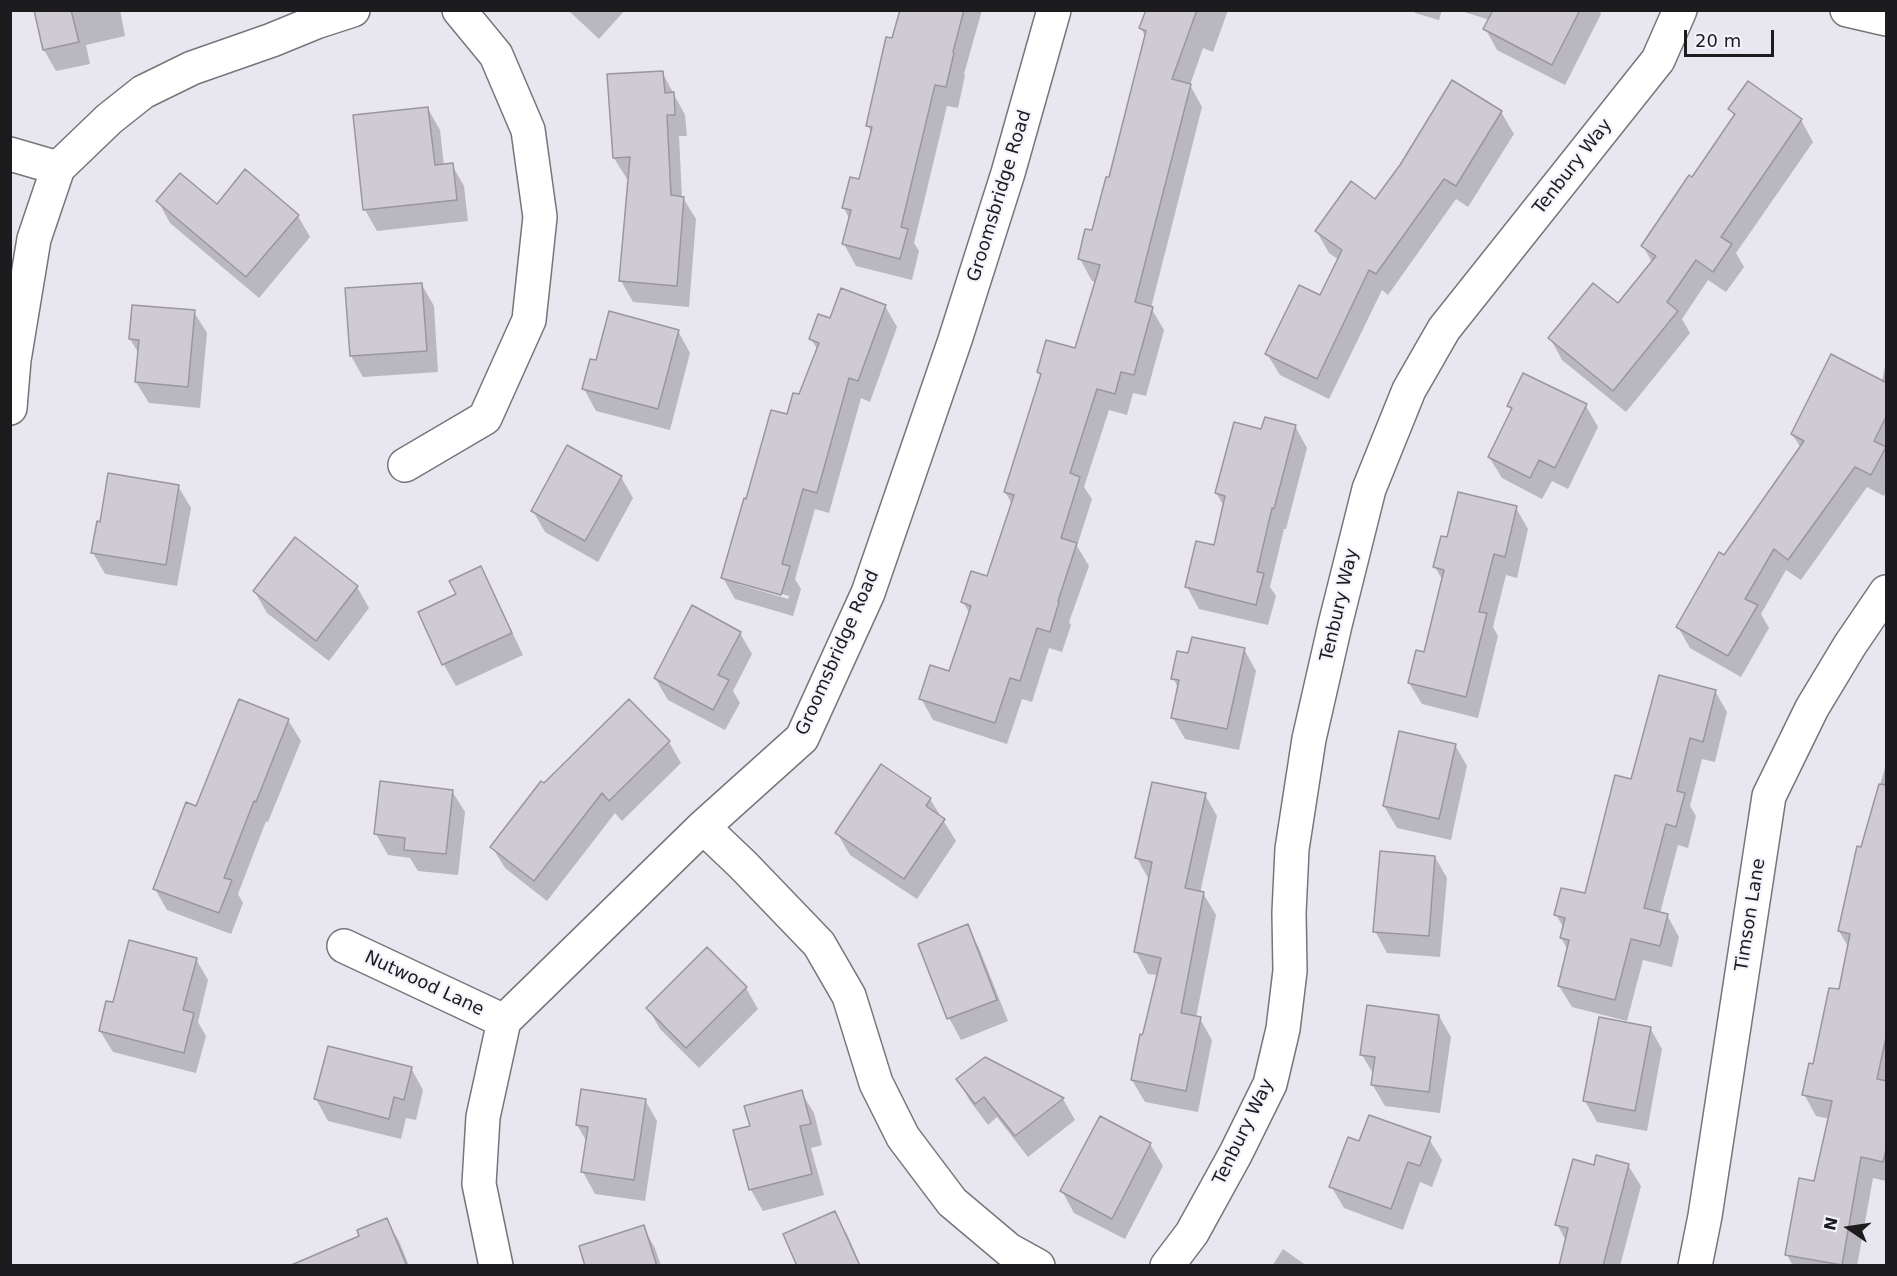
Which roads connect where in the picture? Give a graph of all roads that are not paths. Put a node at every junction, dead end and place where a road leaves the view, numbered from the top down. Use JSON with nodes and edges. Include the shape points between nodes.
{"nodes":[{"id":1,"x":353,"y":10,"type":"edge"},
{"id":2,"x":459,"y":10,"type":"edge"},
{"id":3,"x":1054,"y":10,"type":"edge"},
{"id":4,"x":1680,"y":10,"type":"edge"},
{"id":5,"x":1847,"y":10,"type":"edge"},
{"id":6,"x":1887,"y":19,"type":"edge"},
{"id":7,"x":10,"y":154,"type":"edge"},
{"id":8,"x":58,"y":168,"type":"junction"},
{"id":9,"x":10,"y":408,"type":"edge"},
{"id":10,"x":405,"y":465,"type":"dead end"},
{"id":11,"x":1887,"y":592,"type":"edge"},
{"id":12,"x":703,"y":827,"type":"junction"},
{"id":13,"x":344,"y":946,"type":"dead end"},
{"id":14,"x":504,"y":1021,"type":"junction"},
{"id":15,"x":496,"y":1266,"type":"edge"},
{"id":16,"x":1038,"y":1266,"type":"edge"},
{"id":17,"x":1167,"y":1266,"type":"edge"},
{"id":18,"x":1695,"y":1266,"type":"edge"}],
"edges":[{"from":1,"to":8,"type":"street","via":[[192,68],[143,92]]},
{"from":2,"to":10,"type":"street","via":[[496,55],[528,130],[540,217],[529,320],[485,418]]},
{"from":3,"to":12,"type":"street","name":"Groomsbridge Road","via":[[956,340],[868,593],[802,738]]},
{"from":4,"to":17,"type":"street","name":"Tenbury Way","via":[[1658,60],[1444,329],[1400,412],[1369,489],[1310,739],[1292,849],[1290,971],[1283,1029],[1269,1084],[1192,1233]]},
{"from":5,"to":6,"type":"street"},
{"from":7,"to":8,"type":"street"},
{"from":8,"to":9,"type":"street","via":[[34,239]]},
{"from":11,"to":18,"type":"street","name":"Timson Lane","via":[[1818,699],[1769,796]]},
{"from":12,"to":14,"type":"street","name":"Groomsbridge Road"},
{"from":12,"to":16,"type":"street","via":[[819,944],[849,996],[876,1083],[903,1137],[951,1202],[1009,1250]]},
{"from":13,"to":14,"type":"street","name":"Nutwood Lane"},
{"from":14,"to":15,"type":"street","via":[[483,1117],[479,1184]]}]}
